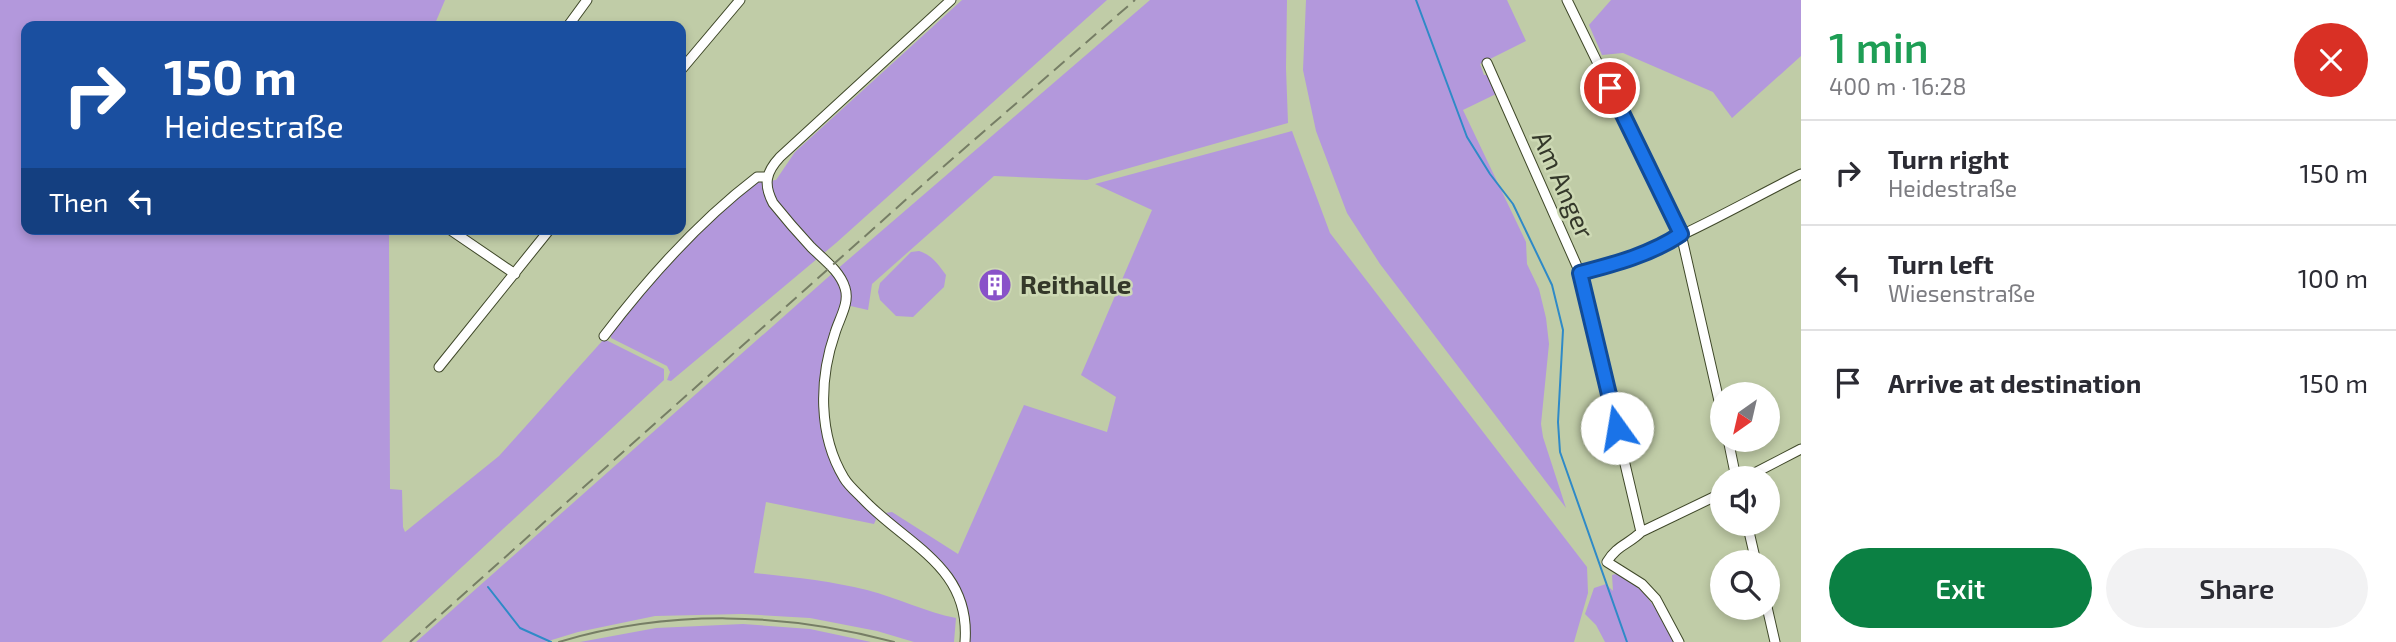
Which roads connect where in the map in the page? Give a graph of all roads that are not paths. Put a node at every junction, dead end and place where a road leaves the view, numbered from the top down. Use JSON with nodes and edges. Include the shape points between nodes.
{"nodes":[{"id":1,"x":587,"y":0,"type":"edge"},
{"id":2,"x":740,"y":0,"type":"edge"},
{"id":3,"x":951,"y":0,"type":"edge"},
{"id":4,"x":1567,"y":0,"type":"edge"},
{"id":5,"x":572,"y":21,"type":"edge"},
{"id":6,"x":1487,"y":63,"type":"dead end"},
{"id":7,"x":686,"y":64,"type":"edge"},
{"id":8,"x":1801,"y":174,"type":"edge"},
{"id":9,"x":766,"y":177,"type":"junction"},
{"id":10,"x":1681,"y":234,"type":"junction"},
{"id":11,"x":458,"y":235,"type":"edge"},
{"id":12,"x":545,"y":235,"type":"edge"},
{"id":13,"x":1580,"y":273,"type":"junction"},
{"id":14,"x":515,"y":274,"type":"junction"},
{"id":15,"x":604,"y":336,"type":"dead end"},
{"id":16,"x":439,"y":367,"type":"dead end"},
{"id":17,"x":1715,"y":382,"type":"edge"},
{"id":18,"x":1801,"y":449,"type":"edge"},
{"id":19,"x":1768,"y":466,"type":"edge"},
{"id":20,"x":1710,"y":499,"type":"edge"},
{"id":21,"x":1641,"y":532,"type":"junction"},
{"id":22,"x":1770,"y":620,"type":"edge"},
{"id":23,"x":965,"y":642,"type":"edge"},
{"id":24,"x":1679,"y":642,"type":"edge"},
{"id":25,"x":1775,"y":642,"type":"edge"}],
"edges":[{"from":1,"to":5,"type":"street"},
{"from":2,"to":7,"type":"street"},
{"from":3,"to":9,"type":"street","via":[[780,157]]},
{"from":4,"to":10,"type":"street"},
{"from":6,"to":13,"type":"street","name":"Am Anger"},
{"from":8,"to":10,"type":"street"},
{"from":9,"to":15,"type":"street","via":[[757,177],[683,242]]},
{"from":9,"to":23,"type":"street","via":[[773,203],[846,289],[846,305],[825,372],[823,409],[830,445],[844,479],[878,516],[943,569],[962,605]]},
{"from":10,"to":13,"type":"street","via":[[1630,259]]},
{"from":10,"to":17,"type":"street"},
{"from":11,"to":14,"type":"street"},
{"from":12,"to":14,"type":"street"},
{"from":13,"to":21,"type":"street","name":"Am Anger"},
{"from":14,"to":16,"type":"street"},
{"from":18,"to":19,"type":"street"},
{"from":20,"to":21,"type":"street"},
{"from":21,"to":24,"type":"street","via":[[1613,551],[1607,562],[1642,584],[1656,599]]},
{"from":22,"to":25,"type":"street"}]}
